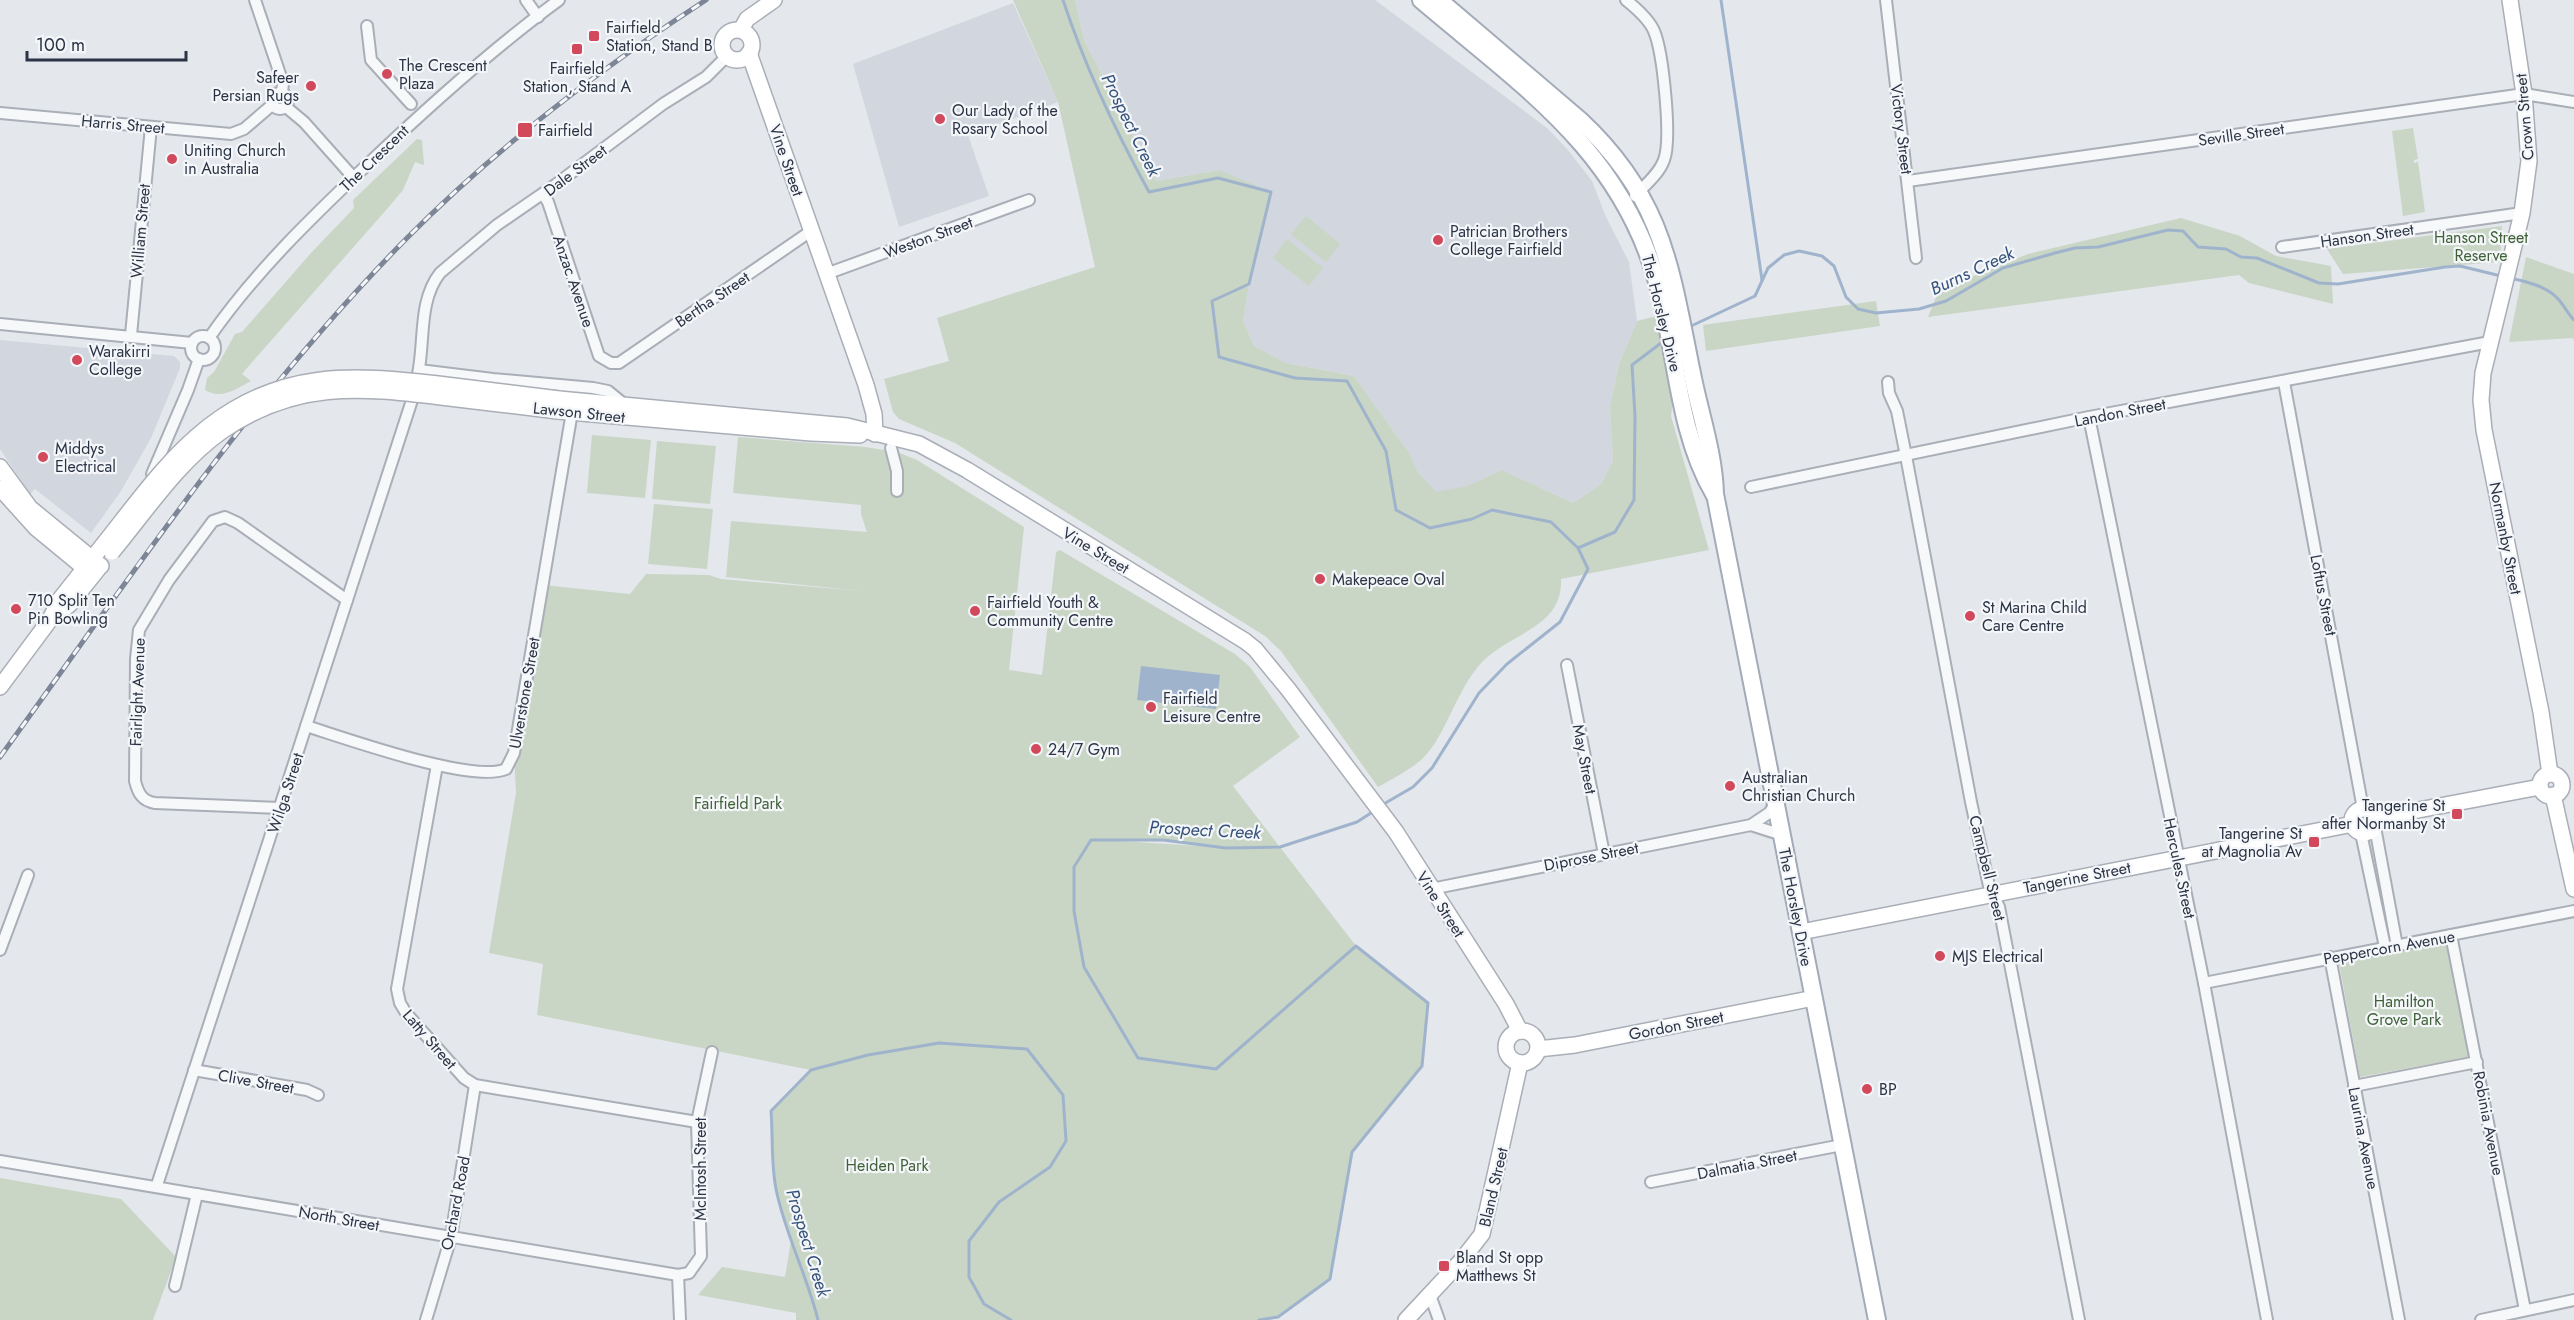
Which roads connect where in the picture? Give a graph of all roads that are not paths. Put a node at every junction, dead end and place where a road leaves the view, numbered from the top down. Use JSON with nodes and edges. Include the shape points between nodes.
{"nodes":[{"id":1,"x":255,"y":0,"type":"edge"},
{"id":2,"x":526,"y":0,"type":"edge"},
{"id":3,"x":559,"y":0,"type":"edge"},
{"id":4,"x":774,"y":0,"type":"edge"},
{"id":5,"x":1421,"y":0,"type":"edge"},
{"id":6,"x":1439,"y":0,"type":"edge"},
{"id":7,"x":1886,"y":0,"type":"edge"},
{"id":8,"x":2510,"y":0,"type":"edge"},
{"id":9,"x":1628,"y":1,"type":"edge"},
{"id":10,"x":538,"y":16,"type":"junction"},
{"id":11,"x":367,"y":26,"type":"dead end"},
{"id":12,"x":741,"y":30,"type":"junction"},
{"id":13,"x":749,"y":53,"type":"junction"},
{"id":14,"x":727,"y":56,"type":"junction"},
{"id":15,"x":282,"y":93,"type":"junction"},
{"id":16,"x":2524,"y":93,"type":"junction"},
{"id":17,"x":2574,"y":102,"type":"edge"},
{"id":18,"x":411,"y":104,"type":"dead end"},
{"id":19,"x":272,"y":105,"type":"junction"},
{"id":20,"x":286,"y":107,"type":"junction"},
{"id":21,"x":0,"y":113,"type":"edge"},
{"id":22,"x":151,"y":127,"type":"junction"},
{"id":23,"x":353,"y":177,"type":"junction"},
{"id":24,"x":1908,"y":181,"type":"junction"},
{"id":25,"x":1639,"y":191,"type":"junction"},
{"id":26,"x":543,"y":194,"type":"junction"},
{"id":27,"x":1029,"y":200,"type":"dead end"},
{"id":28,"x":1626,"y":204,"type":"junction"},
{"id":29,"x":2522,"y":213,"type":"junction"},
{"id":30,"x":811,"y":231,"type":"junction"},
{"id":31,"x":2282,"y":247,"type":"dead end"},
{"id":32,"x":1916,"y":258,"type":"dead end"},
{"id":33,"x":826,"y":274,"type":"junction"},
{"id":34,"x":2501,"y":303,"type":"joint"},
{"id":35,"x":1673,"y":313,"type":"junction"},
{"id":36,"x":0,"y":324,"type":"edge"},
{"id":37,"x":132,"y":335,"type":"junction"},
{"id":38,"x":209,"y":338,"type":"junction"},
{"id":39,"x":2490,"y":342,"type":"junction"},
{"id":40,"x":192,"y":343,"type":"junction"},
{"id":41,"x":199,"y":359,"type":"junction"},
{"id":42,"x":611,"y":363,"type":"joint"},
{"id":43,"x":418,"y":372,"type":"joint"},
{"id":44,"x":1888,"y":382,"type":"dead end"},
{"id":45,"x":2283,"y":382,"type":"junction"},
{"id":46,"x":412,"y":400,"type":"dead end"},
{"id":47,"x":625,"y":405,"type":"junction"},
{"id":48,"x":563,"y":407,"type":"junction"},
{"id":49,"x":2089,"y":417,"type":"junction"},
{"id":50,"x":875,"y":434,"type":"junction"},
{"id":51,"x":891,"y":448,"type":"dead end"},
{"id":52,"x":1906,"y":456,"type":"junction"},
{"id":53,"x":0,"y":467,"type":"edge"},
{"id":54,"x":152,"y":474,"type":"dead end"},
{"id":55,"x":1751,"y":487,"type":"dead end"},
{"id":56,"x":0,"y":488,"type":"edge"},
{"id":57,"x":897,"y":491,"type":"dead end"},
{"id":58,"x":92,"y":567,"type":"junction"},
{"id":59,"x":347,"y":600,"type":"junction"},
{"id":60,"x":1567,"y":665,"type":"dead end"},
{"id":61,"x":0,"y":687,"type":"edge"},
{"id":62,"x":306,"y":726,"type":"junction"},
{"id":63,"x":437,"y":765,"type":"junction"},
{"id":64,"x":2558,"y":787,"type":"edge"},
{"id":65,"x":1776,"y":803,"type":"junction"},
{"id":66,"x":280,"y":808,"type":"junction"},
{"id":67,"x":2363,"y":809,"type":"joint"},
{"id":68,"x":1751,"y":825,"type":"junction"},
{"id":69,"x":2366,"y":826,"type":"junction"},
{"id":70,"x":1782,"y":835,"type":"junction"},
{"id":71,"x":1604,"y":854,"type":"junction"},
{"id":72,"x":2177,"y":858,"type":"junction"},
{"id":73,"x":28,"y":875,"type":"dead end"},
{"id":74,"x":1431,"y":889,"type":"junction"},
{"id":75,"x":2574,"y":889,"type":"edge"},
{"id":76,"x":1992,"y":894,"type":"junction"},
{"id":77,"x":2574,"y":911,"type":"edge"},
{"id":78,"x":1801,"y":932,"type":"junction"},
{"id":79,"x":2451,"y":936,"type":"junction"},
{"id":80,"x":2397,"y":946,"type":"junction"},
{"id":81,"x":2385,"y":947,"type":"junction"},
{"id":82,"x":0,"y":950,"type":"edge"},
{"id":83,"x":2330,"y":957,"type":"junction"},
{"id":84,"x":2204,"y":983,"type":"junction"},
{"id":85,"x":1814,"y":998,"type":"junction"},
{"id":86,"x":1520,"y":1031,"type":"junction"},
{"id":87,"x":1538,"y":1049,"type":"junction"},
{"id":88,"x":712,"y":1052,"type":"dead end"},
{"id":89,"x":2477,"y":1062,"type":"junction"},
{"id":90,"x":1520,"y":1063,"type":"junction"},
{"id":91,"x":194,"y":1070,"type":"junction"},
{"id":92,"x":475,"y":1085,"type":"junction"},
{"id":93,"x":2354,"y":1086,"type":"junction"},
{"id":94,"x":318,"y":1095,"type":"dead end"},
{"id":95,"x":697,"y":1122,"type":"junction"},
{"id":96,"x":1842,"y":1145,"type":"junction"},
{"id":97,"x":0,"y":1161,"type":"edge"},
{"id":98,"x":1651,"y":1182,"type":"dead end"},
{"id":99,"x":157,"y":1185,"type":"junction"},
{"id":100,"x":197,"y":1194,"type":"junction"},
{"id":101,"x":451,"y":1237,"type":"junction"},
{"id":102,"x":678,"y":1275,"type":"junction"},
{"id":103,"x":175,"y":1286,"type":"dead end"},
{"id":104,"x":1430,"y":1294,"type":"junction"},
{"id":105,"x":2574,"y":1300,"type":"edge"},
{"id":106,"x":2525,"y":1310,"type":"junction"},
{"id":107,"x":426,"y":1320,"type":"edge"},
{"id":108,"x":680,"y":1320,"type":"edge"},
{"id":109,"x":1406,"y":1320,"type":"edge"},
{"id":110,"x":1438,"y":1320,"type":"edge"},
{"id":111,"x":1877,"y":1320,"type":"edge"},
{"id":112,"x":2079,"y":1320,"type":"edge"},
{"id":113,"x":2267,"y":1320,"type":"edge"},
{"id":114,"x":2399,"y":1320,"type":"edge"},
{"id":115,"x":2481,"y":1320,"type":"edge"}],
"edges":[{"from":1,"to":15,"type":"street","via":[[283,83]]},
{"from":2,"to":10,"type":"street"},
{"from":3,"to":10,"type":"street","name":"The Crescent"},
{"from":4,"to":12,"type":"main road","via":[[747,19]]},
{"from":5,"to":28,"type":"main road","name":"The Horsley Drive","via":[[1567,126],[1597,160]]},
{"from":6,"to":25,"type":"main road","name":"The Horsley Drive","via":[[1592,132]]},
{"from":7,"to":24,"type":"street","name":"Victory Street"},
{"from":8,"to":16,"type":"main road","name":"Crown Street"},
{"from":9,"to":25,"type":"street","via":[[1653,28],[1659,46],[1668,134],[1663,163]]},
{"from":10,"to":23,"type":"street","name":"The Crescent","via":[[417,117]]},
{"from":11,"to":18,"type":"street","via":[[371,60]]},
{"from":12,"to":13,"type":"main road","via":[[751,40]]},
{"from":12,"to":14,"type":"main road","via":[[731,31],[724,38],[722,48]]},
{"from":13,"to":14,"type":"main road","via":[[739,60]]},
{"from":13,"to":30,"type":"main road","name":"Vine Street"},
{"from":14,"to":26,"type":"street","name":"Dale Street","via":[[706,77],[663,104]]},
{"from":15,"to":19,"type":"street","via":[[274,94]]},
{"from":15,"to":20,"type":"street","via":[[288,99]]},
{"from":16,"to":17,"type":"street","name":"Seville Street"},
{"from":16,"to":24,"type":"street","name":"Seville Street"},
{"from":16,"to":29,"type":"main road","name":"Crown Street","via":[[2529,161]]},
{"from":19,"to":20,"type":"street","via":[[277,109]]},
{"from":19,"to":22,"type":"street","name":"Harris Street","via":[[235,134]]},
{"from":20,"to":23,"type":"street"},
{"from":21,"to":22,"type":"street","name":"Harris Street"},
{"from":22,"to":37,"type":"street","name":"William Street"},
{"from":23,"to":38,"type":"street","name":"The Crescent","via":[[283,249]]},
{"from":24,"to":32,"type":"street","name":"Victory Street"},
{"from":25,"to":28,"type":"street"},
{"from":25,"to":35,"type":"main road","name":"The Horsley Drive","via":[[1665,248]]},
{"from":26,"to":42,"type":"street","name":"Anzac Avenue","via":[[599,356]]},
{"from":26,"to":43,"type":"street","name":"Dale Street","via":[[497,225],[440,273],[430,291]]},
{"from":27,"to":33,"type":"street","name":"Weston Street"},
{"from":28,"to":35,"type":"main road","name":"The Horsley Drive"},
{"from":29,"to":31,"type":"street","name":"Hanson Street"},
{"from":29,"to":34,"type":"main road","name":"Crown Street"},
{"from":30,"to":33,"type":"main road","name":"Vine Street"},
{"from":30,"to":42,"type":"street","name":"Bertha Street","via":[[619,363]]},
{"from":33,"to":50,"type":"main road","name":"Vine Street","via":[[869,394]]},
{"from":34,"to":39,"type":"main road","name":"Normanby Street"},
{"from":35,"to":65,"type":"main road","name":"The Horsley Drive","via":[[1700,470],[1715,495]]},
{"from":36,"to":37,"type":"street"},
{"from":37,"to":40,"type":"street"},
{"from":38,"to":40,"type":"street","via":[[201,336]]},
{"from":38,"to":41,"type":"street","via":[[214,346],[212,354]]},
{"from":39,"to":45,"type":"street","name":"Landon Street"},
{"from":39,"to":64,"type":"main road","name":"Normanby Street","via":[[2481,400],[2484,430],[2541,712],[2550,774],[2541,780]]},
{"from":40,"to":41,"type":"street","via":[[191,351]]},
{"from":41,"to":54,"type":"street"},
{"from":43,"to":47,"type":"street","name":"Lawson Street","via":[[593,388],[608,392]]},
{"from":44,"to":52,"type":"street","name":"Campbell Street"},
{"from":45,"to":49,"type":"street","name":"Landon Street"},
{"from":45,"to":67,"type":"street","name":"Loftus Street"},
{"from":46,"to":59,"type":"street","name":"Wilga Street"},
{"from":47,"to":48,"type":"main road","name":"Lawson Street"},
{"from":47,"to":50,"type":"main road","name":"Lawson Street","via":[[847,426]]},
{"from":48,"to":50,"type":"main road","name":"Lawson Street","via":[[846,436]]},
{"from":48,"to":58,"type":"main road","name":"Lawson Street","bridge":true,"via":[[374,389],[336,389],[281,401],[222,431]]},
{"from":48,"to":63,"type":"street","name":"Ulverstone Street","via":[[514,753],[500,772]]},
{"from":49,"to":52,"type":"street","name":"Landon Street"},
{"from":49,"to":72,"type":"street","name":"Hercules Street"},
{"from":50,"to":74,"type":"main road","name":"Vine Street","via":[[900,438],[940,454],[1245,640],[1268,663],[1362,784]]},
{"from":51,"to":57,"type":"street"},
{"from":52,"to":55,"type":"street","name":"Landon Street"},
{"from":52,"to":76,"type":"street","name":"Campbell Street"},
{"from":53,"to":58,"type":"main road","via":[[30,508]]},
{"from":56,"to":58,"type":"main road","via":[[25,518]]},
{"from":58,"to":61,"type":"main road","name":"Lawson Street","via":[[61,598],[49,621]]},
{"from":59,"to":62,"type":"street","name":"Wilga Street"},
{"from":59,"to":66,"type":"street","name":"Fairlight Avenue","via":[[238,523],[218,518],[169,580],[139,630],[135,781],[140,795],[155,803]]},
{"from":60,"to":71,"type":"street","name":"May Street"},
{"from":62,"to":63,"type":"street","name":"Ulverstone Street"},
{"from":62,"to":66,"type":"street","name":"Wilga Street"},
{"from":63,"to":92,"type":"street","name":"Latty Street","via":[[398,996],[415,1024]]},
{"from":64,"to":69,"type":"main road","name":"Tangerine Street"},
{"from":64,"to":75,"type":"main road"},
{"from":65,"to":68,"type":"street","name":"Diprose Street"},
{"from":65,"to":70,"type":"main road","name":"The Horsley Drive"},
{"from":66,"to":91,"type":"street","name":"Wilga Street"},
{"from":67,"to":69,"type":"main road","via":[[2356,813]]},
{"from":68,"to":70,"type":"street","name":"Diprose Street"},
{"from":68,"to":71,"type":"street","name":"Diprose Street"},
{"from":69,"to":72,"type":"main road","name":"Tangerine Street"},
{"from":69,"to":80,"type":"street"},
{"from":69,"to":81,"type":"street"},
{"from":70,"to":78,"type":"main road","name":"The Horsley Drive"},
{"from":71,"to":74,"type":"street","name":"Diprose Street"},
{"from":72,"to":76,"type":"main road","name":"Tangerine Street"},
{"from":72,"to":84,"type":"street","name":"Hercules Street"},
{"from":73,"to":82,"type":"street"},
{"from":74,"to":86,"type":"main road","name":"Vine Street"},
{"from":76,"to":78,"type":"main road","name":"Tangerine Street"},
{"from":76,"to":112,"type":"street","name":"Campbell Street","via":[[1999,907]]},
{"from":77,"to":79,"type":"street","name":"Peppercorn Avenue"},
{"from":78,"to":85,"type":"main road","name":"The Horsley Drive"},
{"from":79,"to":80,"type":"street","name":"Peppercorn Avenue"},
{"from":79,"to":89,"type":"street","name":"Robinia Avenue"},
{"from":80,"to":81,"type":"street","name":"Peppercorn Avenue"},
{"from":81,"to":83,"type":"street","name":"Peppercorn Avenue"},
{"from":83,"to":84,"type":"street","name":"Peppercorn Avenue"},
{"from":83,"to":93,"type":"street","name":"Laurina Avenue"},
{"from":84,"to":113,"type":"street","name":"Hercules Street"},
{"from":85,"to":87,"type":"main road","name":"Gordon Street"},
{"from":85,"to":96,"type":"main road","name":"The Horsley Drive"},
{"from":86,"to":87,"type":"main road","via":[[1533,1036]]},
{"from":86,"to":90,"type":"main road","via":[[1511,1035],[1506,1044],[1510,1058]]},
{"from":87,"to":90,"type":"main road","via":[[1530,1061]]},
{"from":88,"to":95,"type":"street","name":"McIntosh Street"},
{"from":89,"to":93,"type":"street"},
{"from":89,"to":106,"type":"street","name":"Robinia Avenue"},
{"from":90,"to":104,"type":"main road","name":"Bland Street","via":[[1482,1234]]},
{"from":91,"to":94,"type":"street","name":"Clive Street"},
{"from":91,"to":99,"type":"street","name":"Wilga Street"},
{"from":92,"to":95,"type":"street"},
{"from":92,"to":101,"type":"street","name":"Orchard Road"},
{"from":93,"to":114,"type":"street","name":"Laurina Avenue"},
{"from":95,"to":102,"type":"street","name":"McIntosh Street","via":[[701,1256],[690,1273]]},
{"from":96,"to":98,"type":"street","name":"Dalmatia Street"},
{"from":96,"to":111,"type":"main road","name":"The Horsley Drive"},
{"from":97,"to":99,"type":"street","name":"North Street"},
{"from":99,"to":100,"type":"street","name":"North Street"},
{"from":100,"to":101,"type":"street","name":"North Street"},
{"from":100,"to":103,"type":"street"},
{"from":101,"to":102,"type":"street","name":"North Street"},
{"from":101,"to":107,"type":"street","name":"Orchard Road"},
{"from":102,"to":108,"type":"street"},
{"from":104,"to":109,"type":"main road","name":"Bland Street"},
{"from":104,"to":110,"type":"street"},
{"from":105,"to":106,"type":"street"},
{"from":106,"to":115,"type":"street"}]}
